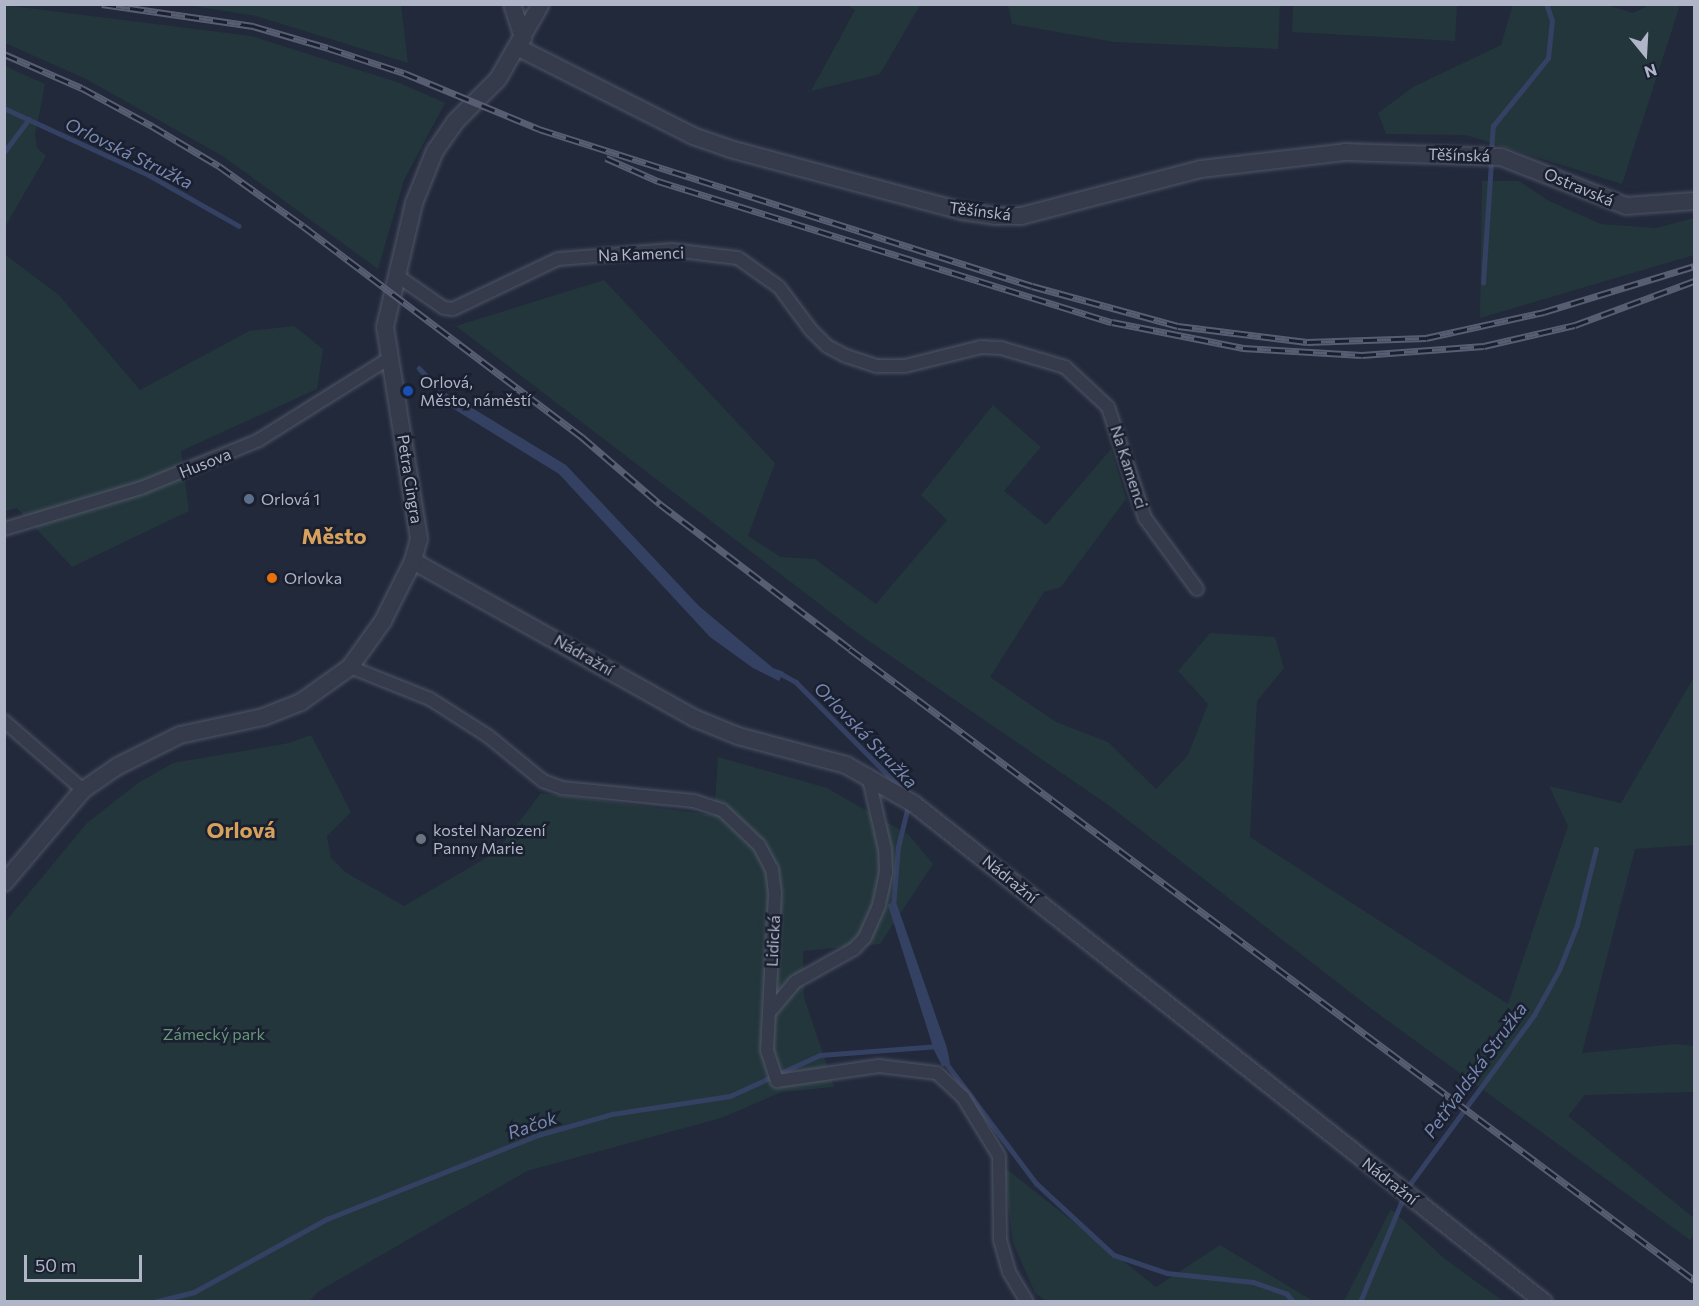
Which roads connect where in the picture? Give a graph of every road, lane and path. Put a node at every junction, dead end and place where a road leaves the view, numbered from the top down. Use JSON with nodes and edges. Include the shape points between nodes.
{"nodes":[{"id":1,"x":512,"y":4,"type":"edge"},
{"id":2,"x":541,"y":4,"type":"edge"},
{"id":3,"x":521,"y":43,"type":"junction"},
{"id":4,"x":1501,"y":157,"type":"joint"},
{"id":5,"x":1695,"y":201,"type":"edge"},
{"id":6,"x":396,"y":275,"type":"junction"},
{"id":7,"x":388,"y":359,"type":"junction"},
{"id":8,"x":4,"y":529,"type":"edge"},
{"id":9,"x":413,"y":561,"type":"junction"},
{"id":10,"x":1197,"y":589,"type":"dead end"},
{"id":11,"x":350,"y":667,"type":"junction"},
{"id":12,"x":4,"y":721,"type":"edge"},
{"id":13,"x":868,"y":775,"type":"junction"},
{"id":14,"x":84,"y":790,"type":"junction"},
{"id":15,"x":4,"y":883,"type":"edge"},
{"id":16,"x":769,"y":1013,"type":"junction"},
{"id":17,"x":1027,"y":1302,"type":"edge"},
{"id":18,"x":1544,"y":1302,"type":"edge"}],
"edges":[{"from":1,"to":3,"type":"street"},
{"from":2,"to":3,"type":"street","name":"Petra Cingra"},
{"from":3,"to":4,"type":"street","name":"Těšínská","via":[[693,136],[961,211],[995,216],[1021,216],[1134,184],[1264,160],[1345,152]]},
{"from":3,"to":6,"type":"street","name":"Petra Cingra","via":[[498,79],[454,122],[435,151],[414,203]]},
{"from":4,"to":5,"type":"street","name":"Ostravská","via":[[1626,206]]},
{"from":6,"to":7,"type":"street","name":"Petra Cingra","via":[[385,327]]},
{"from":6,"to":10,"type":"street","name":"Na Kamenci","via":[[444,308],[453,309],[558,259],[631,251],[738,258],[761,272],[827,346],[877,366],[926,364],[981,347],[1024,352],[1065,367],[1108,407],[1145,518]]},
{"from":7,"to":8,"type":"street","name":"Husova","via":[[260,440],[141,488]]},
{"from":7,"to":9,"type":"street","name":"Petra Cingra","via":[[418,514],[419,539]]},
{"from":9,"to":11,"type":"street","name":"Petra Cingra","via":[[383,621]]},
{"from":9,"to":13,"type":"street","name":"Nádražní","via":[[714,728],[846,765]]},
{"from":11,"to":14,"type":"street","name":"Petra Cingra","via":[[301,702],[262,717],[180,735],[118,766]]},
{"from":11,"to":16,"type":"street","name":"Lidická","via":[[430,699],[488,736],[543,781],[562,788],[694,801],[722,810],[759,845],[772,869],[775,893]]},
{"from":12,"to":14,"type":"street"},
{"from":13,"to":16,"type":"street","via":[[885,849],[886,873],[879,905],[865,937],[854,949],[795,982]]},
{"from":13,"to":18,"type":"street","name":"Nádražní","via":[[963,842]]},
{"from":14,"to":15,"type":"street","name":"Petra Cingra"},
{"from":16,"to":17,"type":"street","name":"Lidická","via":[[767,1050],[777,1082],[879,1066],[937,1073],[963,1097],[999,1156],[1000,1240],[1009,1272]]}]}
